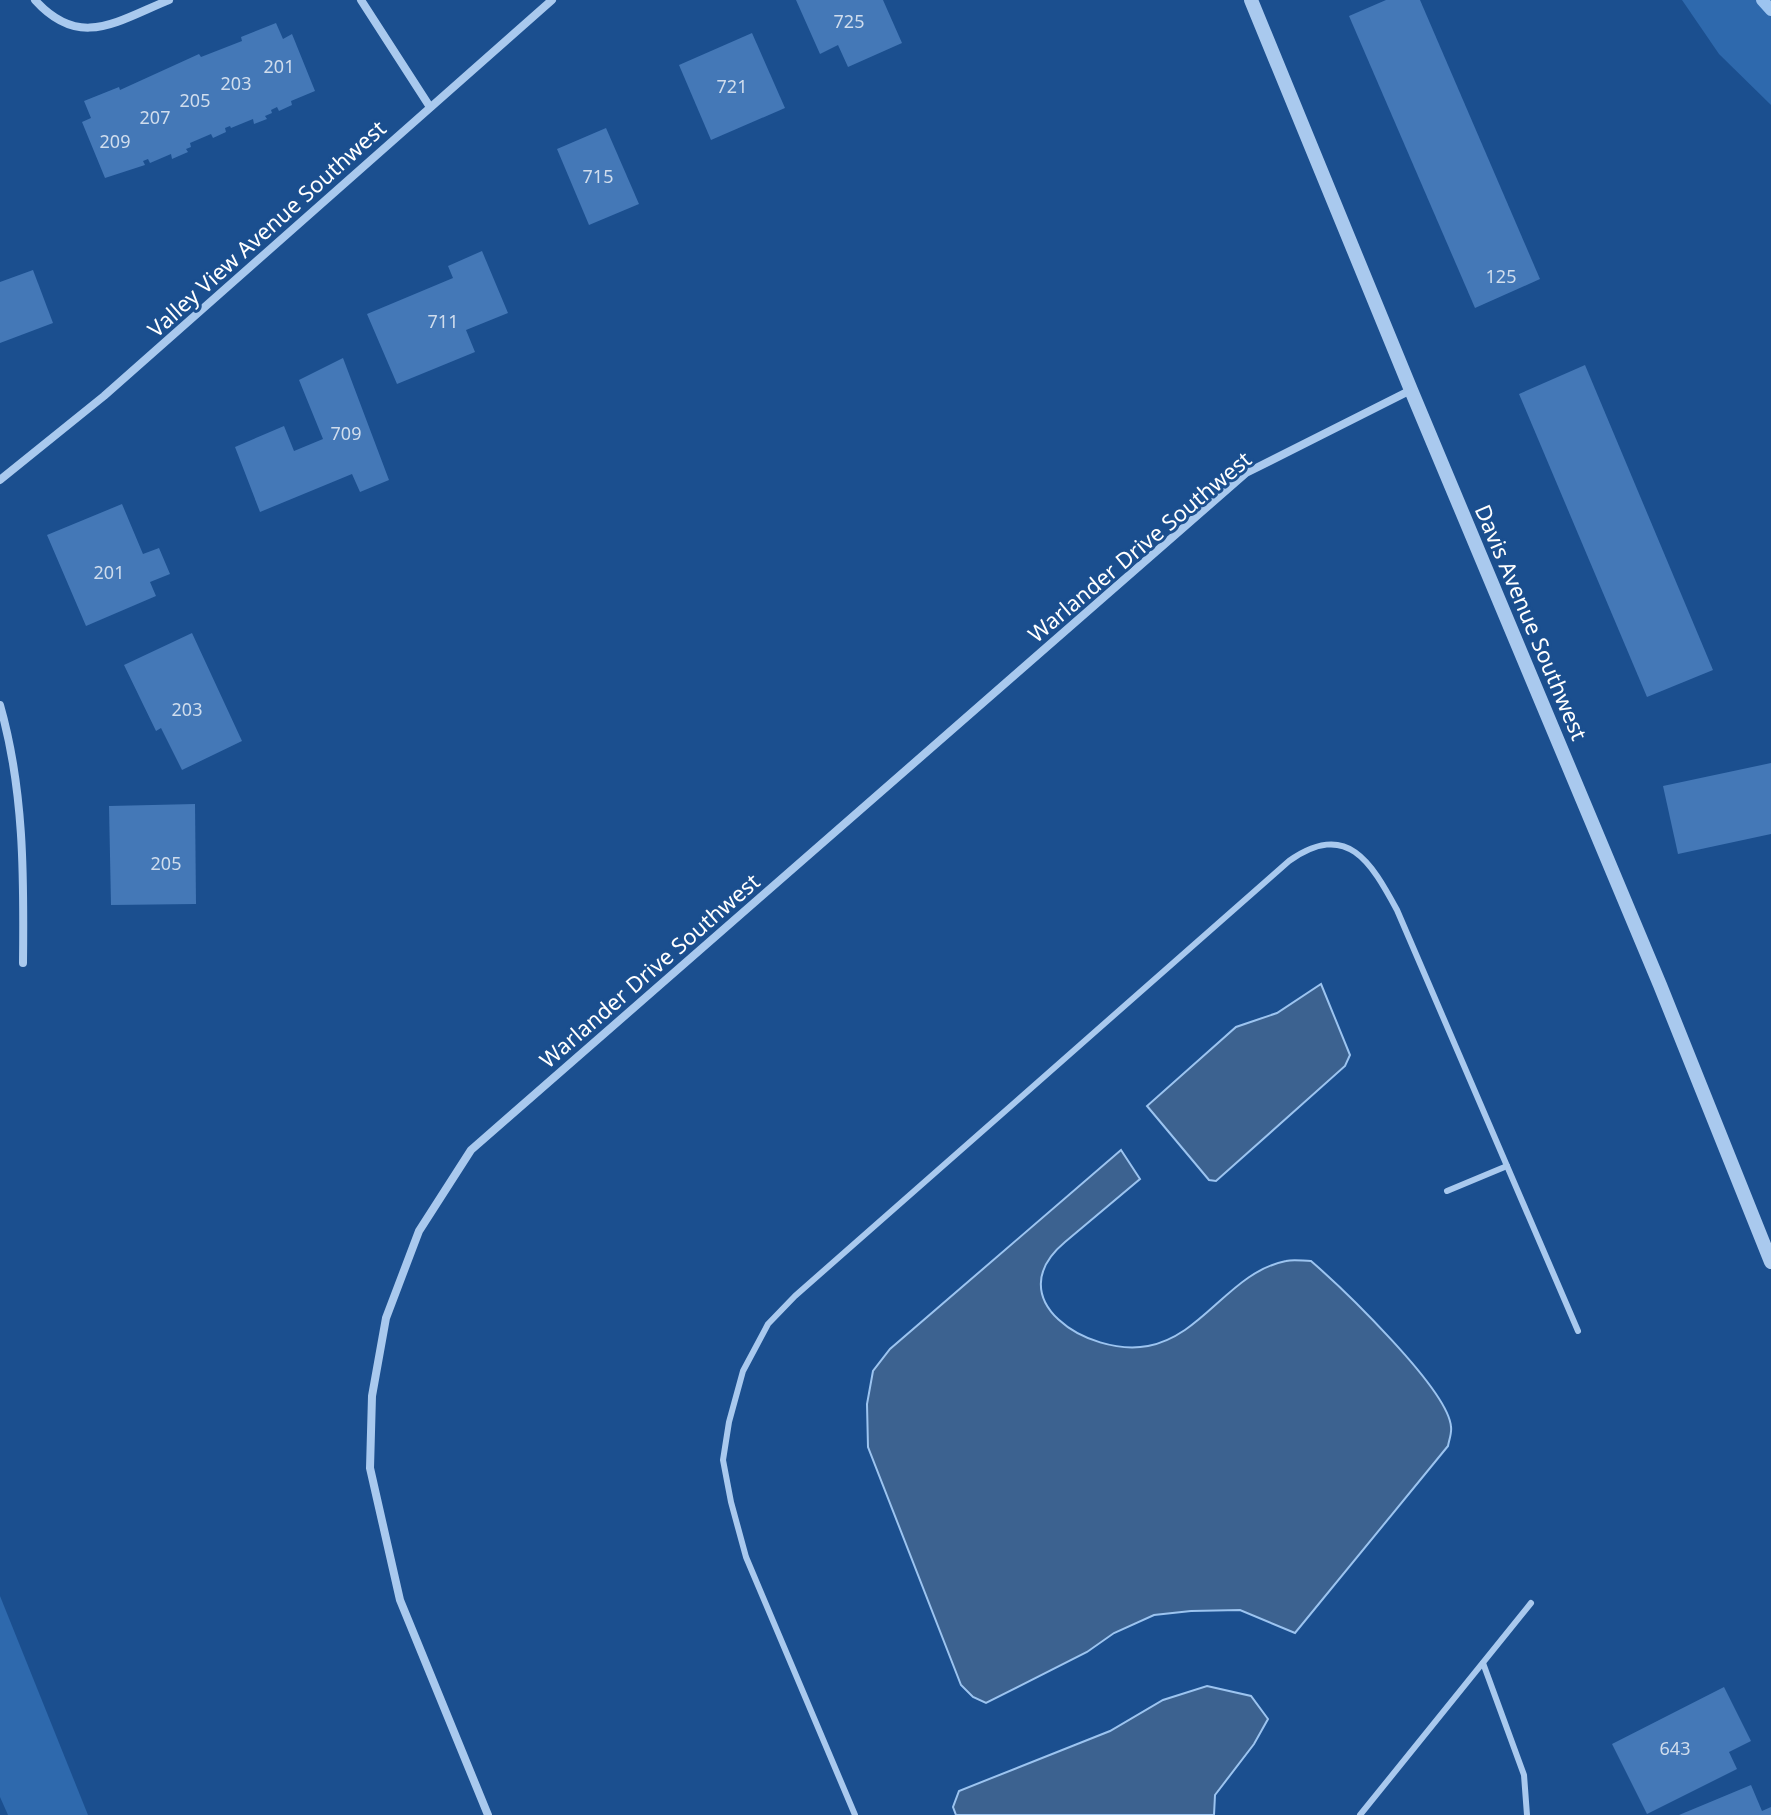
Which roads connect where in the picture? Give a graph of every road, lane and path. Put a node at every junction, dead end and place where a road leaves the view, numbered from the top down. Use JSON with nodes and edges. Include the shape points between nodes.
{"nodes":[{"id":1,"x":35,"y":0,"type":"edge"},
{"id":2,"x":169,"y":0,"type":"edge"},
{"id":3,"x":361,"y":0,"type":"edge"},
{"id":4,"x":552,"y":0,"type":"edge"},
{"id":5,"x":1251,"y":0,"type":"edge"},
{"id":6,"x":430,"y":107,"type":"junction"},
{"id":7,"x":1411,"y":390,"type":"junction"},
{"id":8,"x":0,"y":480,"type":"edge"},
{"id":9,"x":0,"y":705,"type":"edge"},
{"id":10,"x":23,"y":963,"type":"dead end"},
{"id":11,"x":1507,"y":1166,"type":"junction"},
{"id":12,"x":1447,"y":1191,"type":"dead end"},
{"id":13,"x":1771,"y":1262,"type":"edge"},
{"id":14,"x":1578,"y":1331,"type":"dead end"},
{"id":15,"x":1531,"y":1603,"type":"dead end"},
{"id":16,"x":1483,"y":1663,"type":"junction"},
{"id":17,"x":488,"y":1815,"type":"edge"},
{"id":18,"x":855,"y":1815,"type":"edge"},
{"id":19,"x":1360,"y":1815,"type":"edge"},
{"id":20,"x":1527,"y":1815,"type":"edge"}],
"edges":[{"from":1,"to":2,"type":"street","via":[[50,17],[74,29],[104,26]]},
{"from":3,"to":6,"type":"street"},
{"from":4,"to":6,"type":"street","name":"Valley View Avenue Southwest"},
{"from":5,"to":7,"type":"street","name":"Davis Avenue Southwest"},
{"from":6,"to":8,"type":"street","name":"Valley View Avenue Southwest","via":[[104,396]]},
{"from":7,"to":13,"type":"street","name":"Davis Avenue Southwest"},
{"from":7,"to":17,"type":"street","name":"Warlander Drive Southwest","via":[[1246,473],[471,1150],[419,1231],[386,1318],[372,1396],[370,1468],[400,1600]]},
{"from":9,"to":10,"type":"street","via":[[13,749],[21,827]]},
{"from":11,"to":12,"type":"lane"},
{"from":11,"to":14,"type":"lane"},
{"from":11,"to":18,"type":"lane","via":[[1376,871],[1357,851],[1332,844],[1308,848],[795,1296],[768,1324],[743,1371],[723,1460],[746,1557]]},
{"from":15,"to":16,"type":"lane"},
{"from":16,"to":19,"type":"lane"},
{"from":16,"to":20,"type":"lane","via":[[1524,1775]]}]}
